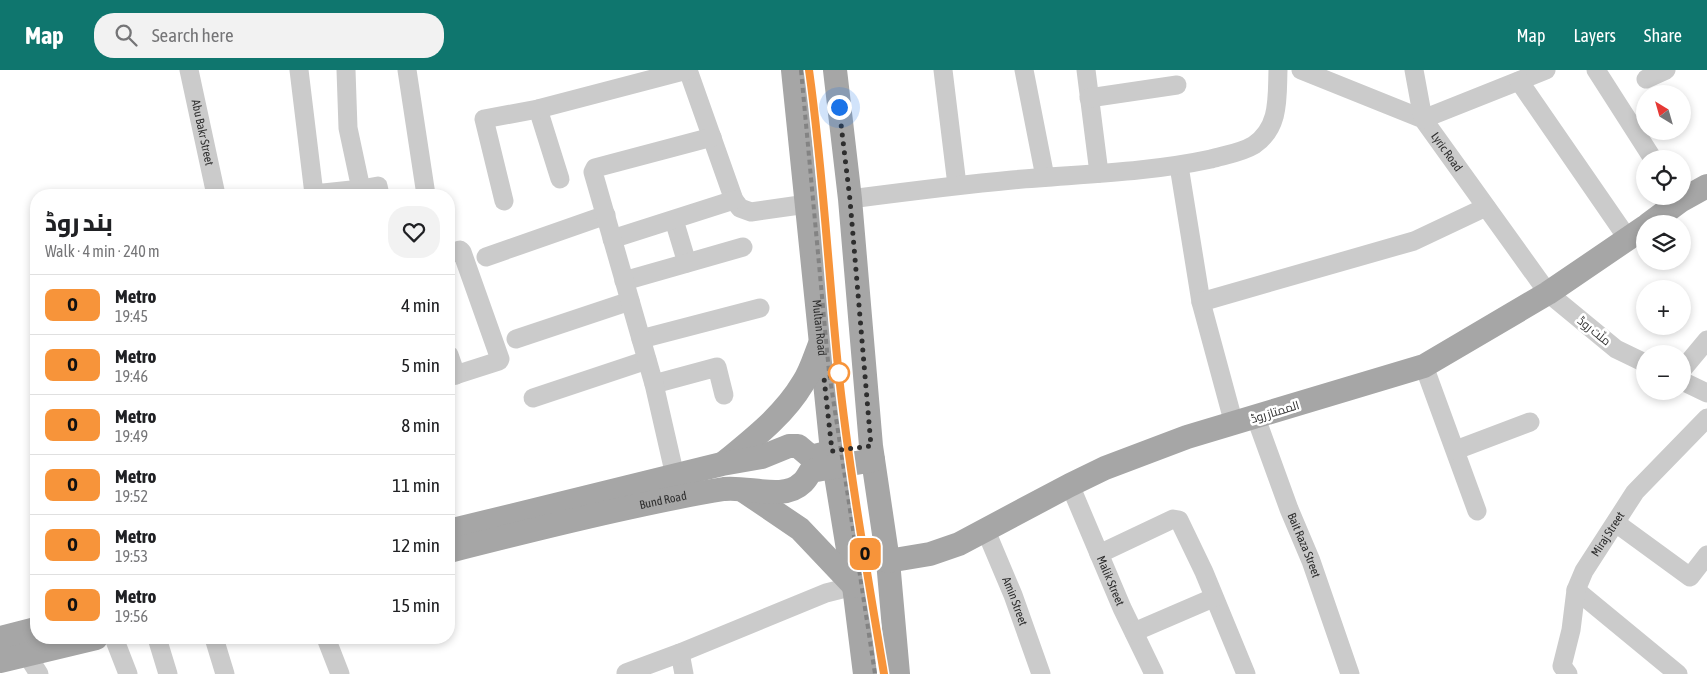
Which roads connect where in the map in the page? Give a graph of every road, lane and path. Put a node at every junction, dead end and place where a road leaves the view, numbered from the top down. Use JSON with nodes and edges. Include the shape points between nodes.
{"nodes":[{"id":1,"x":189,"y":70,"type":"edge"},
{"id":2,"x":298,"y":70,"type":"edge"},
{"id":3,"x":346,"y":70,"type":"edge"},
{"id":4,"x":407,"y":70,"type":"edge"},
{"id":5,"x":687,"y":70,"type":"edge"},
{"id":6,"x":793,"y":70,"type":"edge"},
{"id":7,"x":835,"y":70,"type":"edge"},
{"id":8,"x":943,"y":70,"type":"edge"},
{"id":9,"x":1024,"y":70,"type":"edge"},
{"id":10,"x":1086,"y":70,"type":"edge"},
{"id":11,"x":1278,"y":70,"type":"edge"},
{"id":12,"x":1301,"y":70,"type":"edge"},
{"id":13,"x":1414,"y":70,"type":"edge"},
{"id":14,"x":1546,"y":70,"type":"edge"},
{"id":15,"x":1596,"y":70,"type":"edge"},
{"id":16,"x":1666,"y":70,"type":"edge"},
{"id":17,"x":1646,"y":79,"type":"dead end"},
{"id":18,"x":1519,"y":81,"type":"junction"},
{"id":19,"x":1177,"y":85,"type":"dead end"},
{"id":20,"x":1090,"y":98,"type":"junction"},
{"id":21,"x":538,"y":110,"type":"junction"},
{"id":22,"x":1423,"y":119,"type":"junction"},
{"id":23,"x":712,"y":137,"type":"junction"},
{"id":24,"x":1647,"y":150,"type":"edge"},
{"id":25,"x":1179,"y":166,"type":"junction"},
{"id":26,"x":1099,"y":173,"type":"junction"},
{"id":27,"x":1045,"y":178,"type":"junction"},
{"id":28,"x":560,"y":179,"type":"dead end"},
{"id":29,"x":957,"y":185,"type":"junction"},
{"id":30,"x":1707,"y":186,"type":"edge"},
{"id":31,"x":215,"y":189,"type":"edge"},
{"id":32,"x":313,"y":189,"type":"edge"},
{"id":33,"x":361,"y":189,"type":"joint"},
{"id":34,"x":379,"y":189,"type":"edge"},
{"id":35,"x":425,"y":189,"type":"edge"},
{"id":36,"x":1691,"y":193,"type":"edge"},
{"id":37,"x":734,"y":200,"type":"junction"},
{"id":38,"x":850,"y":200,"type":"junction"},
{"id":39,"x":504,"y":201,"type":"dead end"},
{"id":40,"x":807,"y":204,"type":"junction"},
{"id":41,"x":1671,"y":205,"type":"edge"},
{"id":42,"x":1486,"y":207,"type":"junction"},
{"id":43,"x":606,"y":215,"type":"junction"},
{"id":44,"x":1659,"y":215,"type":"edge"},
{"id":45,"x":674,"y":220,"type":"junction"},
{"id":46,"x":1636,"y":232,"type":"edge"},
{"id":47,"x":1636,"y":234,"type":"edge"},
{"id":48,"x":612,"y":239,"type":"junction"},
{"id":49,"x":743,"y":247,"type":"dead end"},
{"id":50,"x":455,"y":252,"type":"edge"},
{"id":51,"x":486,"y":257,"type":"dead end"},
{"id":52,"x":687,"y":263,"type":"junction"},
{"id":53,"x":624,"y":281,"type":"junction"},
{"id":54,"x":1548,"y":292,"type":"junction"},
{"id":55,"x":630,"y":301,"type":"junction"},
{"id":56,"x":1201,"y":302,"type":"junction"},
{"id":57,"x":760,"y":308,"type":"dead end"},
{"id":58,"x":516,"y":339,"type":"dead end"},
{"id":59,"x":641,"y":339,"type":"junction"},
{"id":60,"x":1707,"y":340,"type":"edge"},
{"id":61,"x":820,"y":341,"type":"junction"},
{"id":62,"x":1636,"y":358,"type":"edge"},
{"id":63,"x":1691,"y":359,"type":"edge"},
{"id":64,"x":646,"y":360,"type":"junction"},
{"id":65,"x":1424,"y":366,"type":"junction"},
{"id":66,"x":455,"y":375,"type":"edge"},
{"id":67,"x":654,"y":384,"type":"junction"},
{"id":68,"x":1691,"y":385,"type":"edge"},
{"id":69,"x":1707,"y":392,"type":"edge"},
{"id":70,"x":724,"y":395,"type":"dead end"},
{"id":71,"x":534,"y":398,"type":"dead end"},
{"id":72,"x":1707,"y":418,"type":"edge"},
{"id":73,"x":1245,"y":421,"type":"junction"},
{"id":74,"x":1530,"y":422,"type":"dead end"},
{"id":75,"x":1456,"y":450,"type":"junction"},
{"id":76,"x":872,"y":453,"type":"junction"},
{"id":77,"x":833,"y":459,"type":"junction"},
{"id":78,"x":722,"y":464,"type":"junction"},
{"id":79,"x":675,"y":476,"type":"junction"},
{"id":80,"x":1070,"y":485,"type":"junction"},
{"id":81,"x":739,"y":488,"type":"junction"},
{"id":82,"x":1477,"y":511,"type":"dead end"},
{"id":83,"x":1616,"y":523,"type":"junction"},
{"id":84,"x":455,"y":530,"type":"edge"},
{"id":85,"x":986,"y":530,"type":"junction"},
{"id":86,"x":455,"y":549,"type":"edge"},
{"id":87,"x":1099,"y":554,"type":"junction"},
{"id":88,"x":1707,"y":555,"type":"edge"},
{"id":89,"x":888,"y":561,"type":"junction"},
{"id":90,"x":854,"y":586,"type":"junction"},
{"id":91,"x":1576,"y":590,"type":"junction"},
{"id":92,"x":1213,"y":598,"type":"junction"},
{"id":93,"x":30,"y":630,"type":"edge"},
{"id":94,"x":1134,"y":632,"type":"junction"},
{"id":95,"x":0,"y":638,"type":"edge"},
{"id":96,"x":81,"y":644,"type":"edge"},
{"id":97,"x":116,"y":644,"type":"edge"},
{"id":98,"x":160,"y":644,"type":"edge"},
{"id":99,"x":216,"y":644,"type":"edge"},
{"id":100,"x":328,"y":644,"type":"edge"},
{"id":101,"x":680,"y":653,"type":"junction"},
{"id":102,"x":0,"y":661,"type":"edge"},
{"id":103,"x":33,"y":664,"type":"edge"},
{"id":104,"x":1559,"y":671,"type":"edge"},
{"id":105,"x":626,"y":673,"type":"edge"},
{"id":106,"x":128,"y":674,"type":"edge"},
{"id":107,"x":168,"y":674,"type":"edge"},
{"id":108,"x":225,"y":674,"type":"edge"},
{"id":109,"x":340,"y":674,"type":"edge"},
{"id":110,"x":684,"y":674,"type":"edge"},
{"id":111,"x":865,"y":674,"type":"edge"},
{"id":112,"x":898,"y":674,"type":"edge"},
{"id":113,"x":1041,"y":674,"type":"edge"},
{"id":114,"x":1154,"y":674,"type":"edge"},
{"id":115,"x":1246,"y":674,"type":"edge"},
{"id":116,"x":1350,"y":674,"type":"edge"},
{"id":117,"x":1678,"y":674,"type":"edge"}],
"edges":[{"from":1,"to":31,"type":"street","name":"Abu Bakr Street"},
{"from":2,"to":32,"type":"street"},
{"from":3,"to":33,"type":"street","via":[[348,128]]},
{"from":4,"to":35,"type":"street"},
{"from":5,"to":21,"type":"street"},
{"from":5,"to":23,"type":"street"},
{"from":6,"to":40,"type":"main road","name":"Multan Road"},
{"from":7,"to":38,"type":"main road"},
{"from":8,"to":29,"type":"street"},
{"from":9,"to":27,"type":"street"},
{"from":10,"to":20,"type":"street"},
{"from":11,"to":25,"type":"street","via":[[1277,109],[1272,126],[1264,136],[1253,146],[1237,153]]},
{"from":12,"to":22,"type":"street","name":"Lyric Road"},
{"from":13,"to":22,"type":"street"},
{"from":14,"to":18,"type":"street"},
{"from":15,"to":24,"type":"street"},
{"from":16,"to":17,"type":"street"},
{"from":18,"to":22,"type":"street"},
{"from":18,"to":46,"type":"street"},
{"from":19,"to":20,"type":"street"},
{"from":20,"to":26,"type":"street"},
{"from":21,"to":28,"type":"street"},
{"from":21,"to":39,"type":"street","via":[[484,119]]},
{"from":22,"to":42,"type":"street","name":"Lyric Road"},
{"from":23,"to":37,"type":"street"},
{"from":23,"to":43,"type":"street","via":[[595,168],[593,172]]},
{"from":25,"to":26,"type":"street"},
{"from":25,"to":56,"type":"street","name":"Bait Raza Street"},
{"from":26,"to":27,"type":"street"},
{"from":27,"to":29,"type":"street"},
{"from":29,"to":38,"type":"street"},
{"from":30,"to":36,"type":"main road"},
{"from":33,"to":34,"type":"street","via":[[378,186]]},
{"from":37,"to":40,"type":"street","via":[[740,208],[751,212]]},
{"from":37,"to":45,"type":"street"},
{"from":38,"to":76,"type":"main road"},
{"from":40,"to":61,"type":"main road","name":"Multan Road"},
{"from":41,"to":44,"type":"main road"},
{"from":42,"to":54,"type":"street","name":"Lyric Road"},
{"from":42,"to":56,"type":"street","via":[[1414,241]]},
{"from":43,"to":48,"type":"street"},
{"from":43,"to":51,"type":"street"},
{"from":45,"to":48,"type":"street"},
{"from":45,"to":52,"type":"street"},
{"from":47,"to":54,"type":"main road","name":"الممتاز روڈ"},
{"from":48,"to":53,"type":"street"},
{"from":49,"to":52,"type":"street"},
{"from":50,"to":66,"type":"street","via":[[462,252],[500,359]]},
{"from":52,"to":53,"type":"street"},
{"from":53,"to":55,"type":"street"},
{"from":54,"to":62,"type":"street","name":"ملّت روڈ","via":[[1616,349]]},
{"from":54,"to":65,"type":"main road","name":"الممتاز روڈ"},
{"from":55,"to":58,"type":"street"},
{"from":55,"to":59,"type":"street"},
{"from":56,"to":73,"type":"street","name":"Bait Raza Street"},
{"from":57,"to":59,"type":"street"},
{"from":59,"to":64,"type":"street"},
{"from":60,"to":63,"type":"street"},
{"from":61,"to":77,"type":"main road","name":"Multan Road"},
{"from":61,"to":78,"type":"main road","via":[[804,382],[783,411]]},
{"from":64,"to":67,"type":"street"},
{"from":64,"to":71,"type":"street"},
{"from":65,"to":73,"type":"main road","name":"الممتاز روڈ"},
{"from":65,"to":75,"type":"street"},
{"from":67,"to":70,"type":"street","via":[[716,367]]},
{"from":67,"to":79,"type":"street"},
{"from":68,"to":69,"type":"street"},
{"from":72,"to":83,"type":"street","name":"Miraj Street","via":[[1635,492]]},
{"from":73,"to":80,"type":"main road","name":"الممتاز روڈ","via":[[1169,444]]},
{"from":73,"to":116,"type":"street","name":"Bait Raza Street","via":[[1289,508],[1311,561]]},
{"from":74,"to":75,"type":"street"},
{"from":75,"to":82,"type":"street"},
{"from":76,"to":77,"type":"main road","name":"Bund Road"},
{"from":76,"to":89,"type":"main road"},
{"from":77,"to":78,"type":"main road","name":"Bund Road","via":[[811,456],[798,446],[789,446],[762,457]]},
{"from":77,"to":81,"type":"main road","name":"Bund Road","via":[[812,471],[793,490],[768,492]]},
{"from":77,"to":90,"type":"main road","name":"Multan Road"},
{"from":78,"to":79,"type":"main road","name":"Bund Road"},
{"from":79,"to":84,"type":"main road","name":"Bund Road"},
{"from":80,"to":85,"type":"main road","name":"الممتاز روڈ"},
{"from":80,"to":87,"type":"street","name":"Malik Street"},
{"from":81,"to":86,"type":"main road","name":"Bund Road","via":[[669,499]]},
{"from":81,"to":90,"type":"main road","via":[[800,528]]},
{"from":83,"to":88,"type":"street","via":[[1690,578]]},
{"from":83,"to":91,"type":"street","name":"Miraj Street","via":[[1584,571]]},
{"from":85,"to":89,"type":"main road","name":"الممتاز روڈ","via":[[930,554]]},
{"from":85,"to":113,"type":"street","name":"Amin Street"},
{"from":87,"to":92,"type":"street","via":[[1176,518],[1204,572]]},
{"from":87,"to":94,"type":"street","name":"Malik Street"},
{"from":89,"to":112,"type":"main road"},
{"from":90,"to":101,"type":"street","via":[[826,593]]},
{"from":90,"to":111,"type":"main road","name":"Multan Road"},
{"from":91,"to":104,"type":"street","name":"Miraj Street","via":[[1571,630]]},
{"from":91,"to":117,"type":"street"},
{"from":92,"to":94,"type":"street"},
{"from":92,"to":115,"type":"street"},
{"from":93,"to":95,"type":"main road"},
{"from":94,"to":114,"type":"street","name":"Malik Street"},
{"from":96,"to":103,"type":"main road"},
{"from":97,"to":106,"type":"street"},
{"from":98,"to":107,"type":"street"},
{"from":99,"to":108,"type":"street"},
{"from":100,"to":109,"type":"street"},
{"from":101,"to":105,"type":"street"},
{"from":101,"to":110,"type":"street"},
{"from":102,"to":103,"type":"main road"}]}
